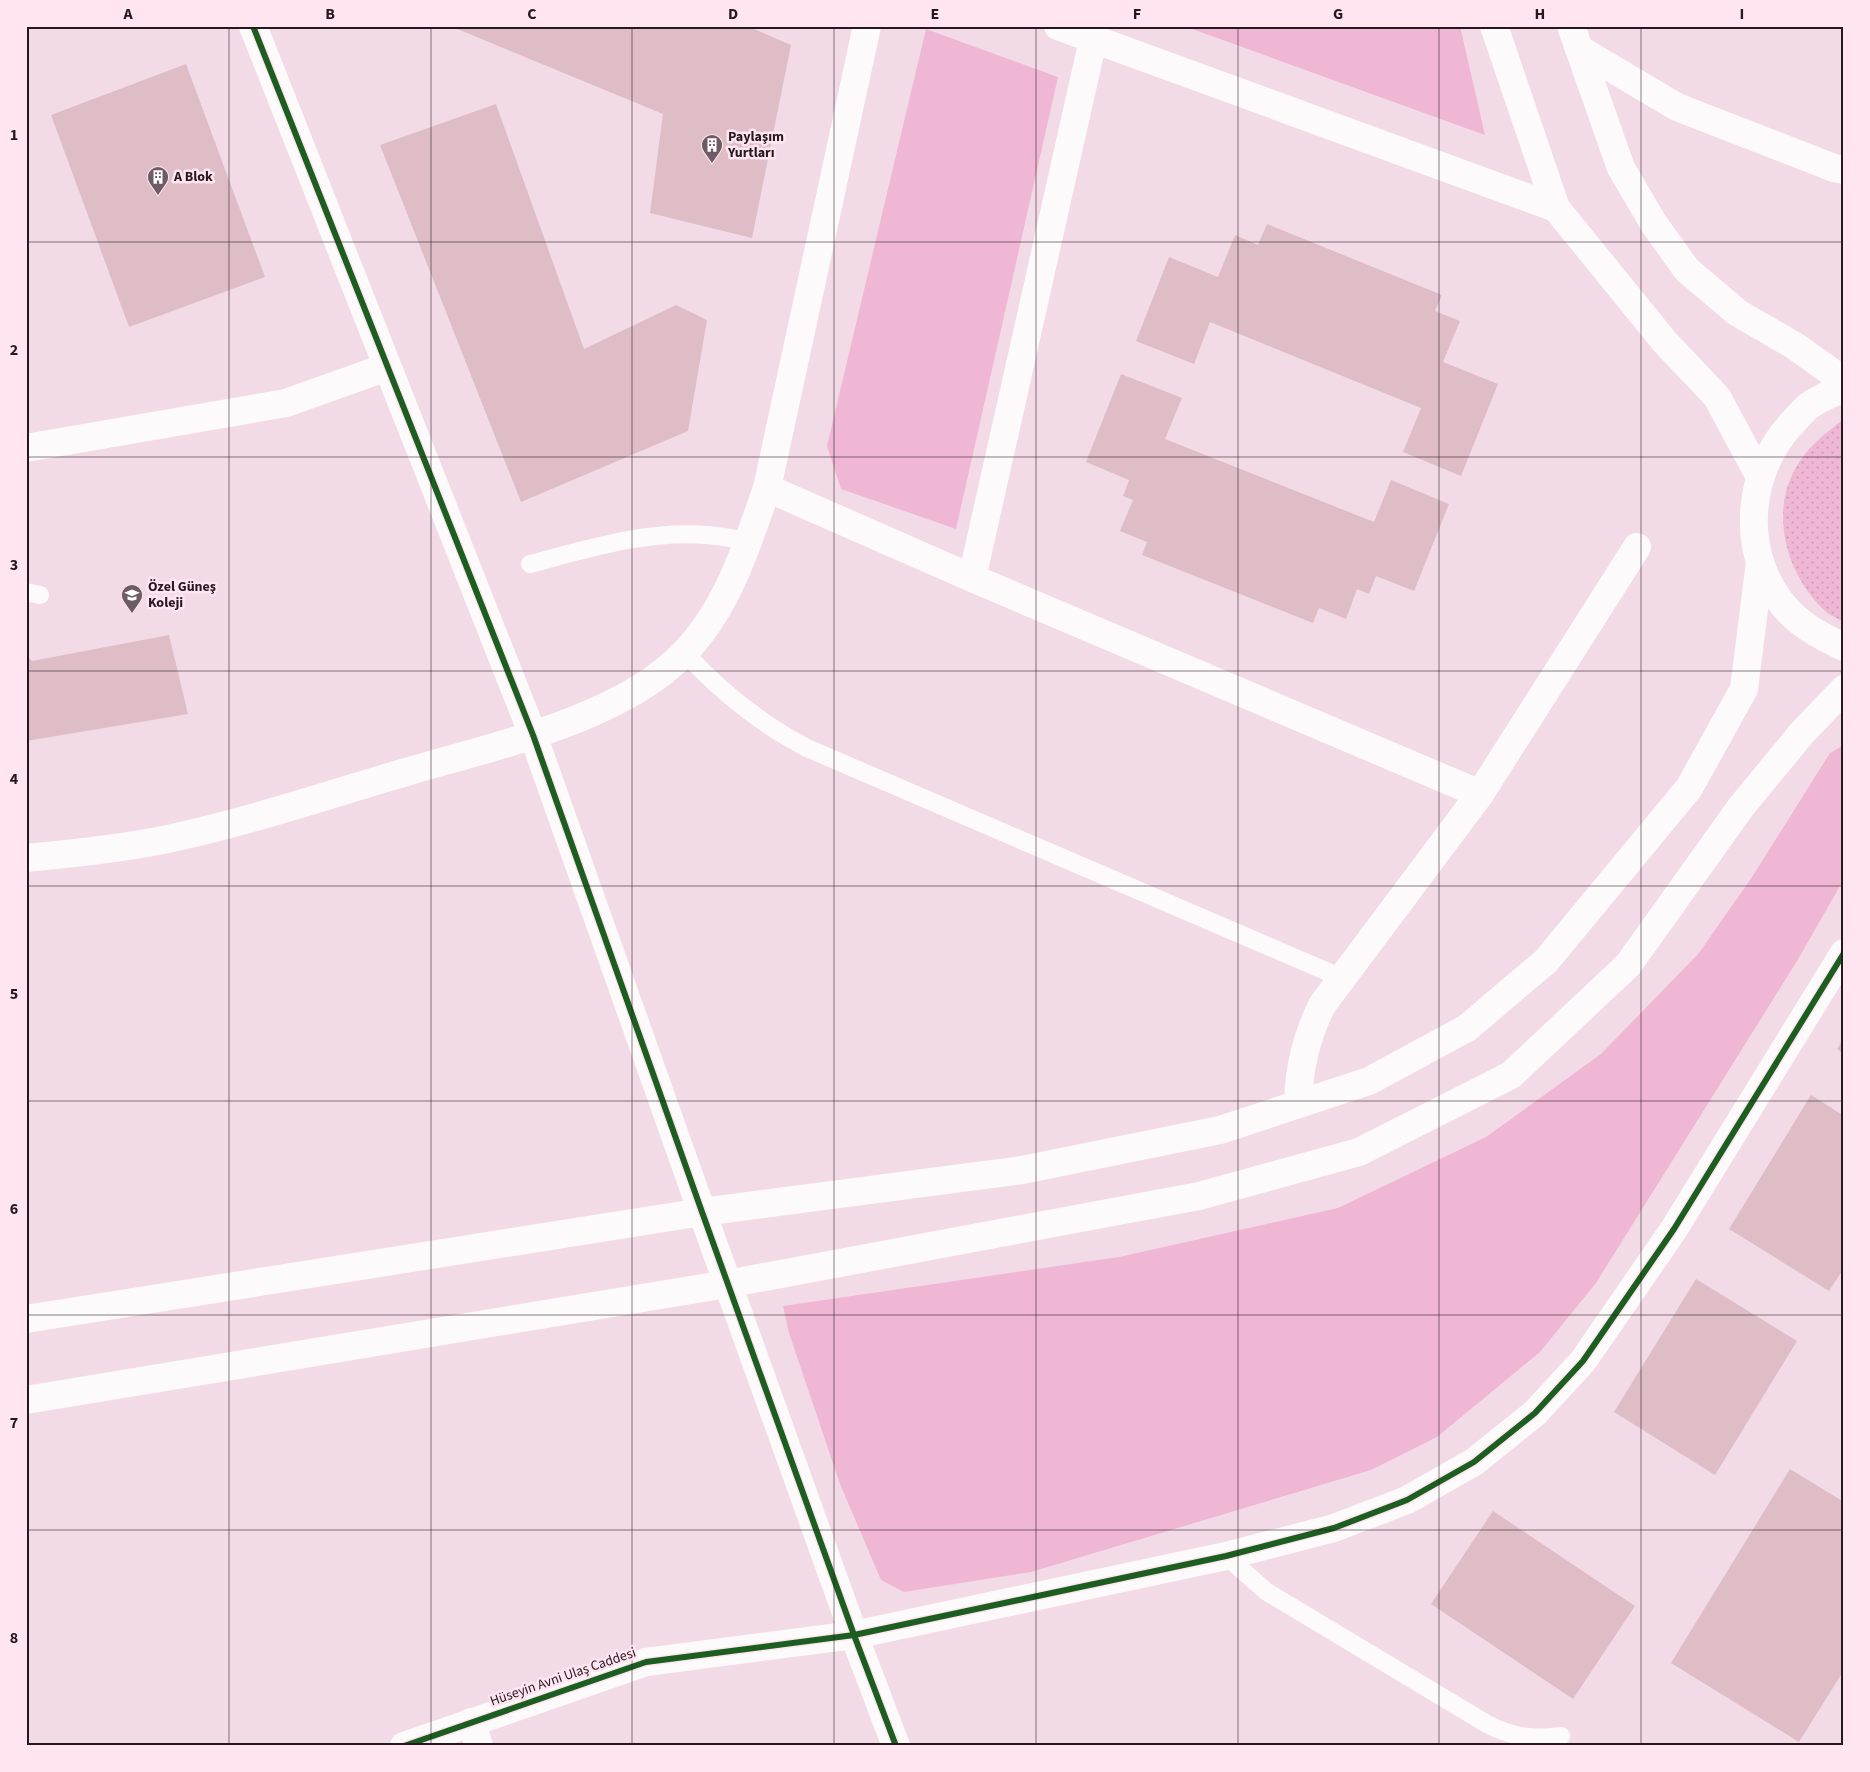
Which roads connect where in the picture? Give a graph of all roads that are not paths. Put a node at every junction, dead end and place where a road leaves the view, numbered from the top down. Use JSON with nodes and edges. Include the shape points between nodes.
{"nodes":[{"id":1,"x":253,"y":26,"type":"edge"},
{"id":2,"x":867,"y":26,"type":"edge"},
{"id":3,"x":1058,"y":26,"type":"edge"},
{"id":4,"x":1494,"y":26,"type":"edge"},
{"id":5,"x":1575,"y":38,"type":"edge"},
{"id":6,"x":1094,"y":40,"type":"junction"},
{"id":7,"x":1844,"y":170,"type":"edge"},
{"id":8,"x":1556,"y":208,"type":"junction"},
{"id":9,"x":387,"y":367,"type":"junction"},
{"id":10,"x":1844,"y":381,"type":"edge"},
{"id":11,"x":1844,"y":388,"type":"edge"},
{"id":12,"x":26,"y":448,"type":"edge"},
{"id":13,"x":1759,"y":475,"type":"junction"},
{"id":14,"x":767,"y":488,"type":"junction"},
{"id":15,"x":748,"y":541,"type":"junction"},
{"id":16,"x":1637,"y":547,"type":"dead end"},
{"id":17,"x":1760,"y":562,"type":"junction"},
{"id":18,"x":530,"y":564,"type":"dead end"},
{"id":19,"x":972,"y":578,"type":"junction"},
{"id":20,"x":1844,"y":647,"type":"edge"},
{"id":21,"x":685,"y":653,"type":"junction"},
{"id":22,"x":1844,"y":689,"type":"edge"},
{"id":23,"x":533,"y":735,"type":"junction"},
{"id":24,"x":1480,"y":794,"type":"junction"},
{"id":25,"x":26,"y":858,"type":"edge"},
{"id":26,"x":1844,"y":952,"type":"edge"},
{"id":27,"x":1342,"y":978,"type":"junction"},
{"id":28,"x":1298,"y":1104,"type":"junction"},
{"id":29,"x":702,"y":1212,"type":"junction"},
{"id":30,"x":728,"y":1284,"type":"junction"},
{"id":31,"x":26,"y":1319,"type":"edge"},
{"id":32,"x":26,"y":1400,"type":"edge"},
{"id":33,"x":1226,"y":1556,"type":"junction"},
{"id":34,"x":854,"y":1635,"type":"junction"},
{"id":35,"x":475,"y":1734,"type":"edge"},
{"id":36,"x":1561,"y":1736,"type":"dead end"},
{"id":37,"x":404,"y":1746,"type":"edge"},
{"id":38,"x":896,"y":1746,"type":"edge"}],
"edges":[{"from":1,"to":9,"type":"street"},
{"from":2,"to":14,"type":"street"},
{"from":3,"to":6,"type":"street"},
{"from":4,"to":8,"type":"street"},
{"from":5,"to":7,"type":"street","via":[[1677,107]]},
{"from":5,"to":10,"type":"street","via":[[1621,168],[1654,224],[1687,270],[1738,313],[1795,346]]},
{"from":6,"to":8,"type":"street"},
{"from":6,"to":19,"type":"street"},
{"from":8,"to":13,"type":"street","via":[[1664,341],[1717,397]]},
{"from":9,"to":12,"type":"street","via":[[286,403]]},
{"from":9,"to":23,"type":"street"},
{"from":11,"to":13,"type":"street","via":[[1810,405],[1779,436]]},
{"from":13,"to":17,"type":"street","via":[[1752,519]]},
{"from":14,"to":15,"type":"street"},
{"from":14,"to":19,"type":"street"},
{"from":15,"to":18,"type":"lane","via":[[706,535],[652,537]]},
{"from":15,"to":21,"type":"street","via":[[719,608]]},
{"from":16,"to":24,"type":"street"},
{"from":17,"to":20,"type":"street","via":[[1780,601],[1812,632]]},
{"from":17,"to":28,"type":"street","via":[[1744,688],[1689,788],[1546,961],[1467,1028],[1369,1081]]},
{"from":19,"to":24,"type":"street"},
{"from":21,"to":23,"type":"street","via":[[649,684]]},
{"from":21,"to":27,"type":"lane","via":[[715,686],[778,733],[807,748]]},
{"from":22,"to":30,"type":"street","via":[[1801,734],[1741,807],[1628,965],[1511,1075],[1359,1152],[1199,1196]]},
{"from":23,"to":25,"type":"street","via":[[250,818],[159,840]]},
{"from":23,"to":29,"type":"street"},
{"from":24,"to":27,"type":"street"},
{"from":26,"to":33,"type":"street","name":"Hüseyin Avni Ulaş Caddesi","via":[[1674,1229],[1583,1361],[1535,1412],[1474,1462],[1407,1500],[1334,1528]]},
{"from":27,"to":28,"type":"street","via":[[1322,1005],[1310,1030],[1302,1056]]},
{"from":28,"to":29,"type":"street","via":[[1220,1130],[1022,1170]]},
{"from":29,"to":30,"type":"street"},
{"from":29,"to":31,"type":"street"},
{"from":30,"to":32,"type":"street"},
{"from":30,"to":34,"type":"street"},
{"from":33,"to":34,"type":"street","name":"Hüseyin Avni Ulaş Caddesi"},
{"from":33,"to":36,"type":"lane","via":[[1267,1592],[1486,1724],[1526,1738]]},
{"from":34,"to":35,"type":"street","name":"Hüseyin Avni Ulaş Caddesi","via":[[646,1662]]},
{"from":34,"to":38,"type":"street"},
{"from":35,"to":37,"type":"street","name":"Hüseyin Avni Ulaş Caddesi"}]}
